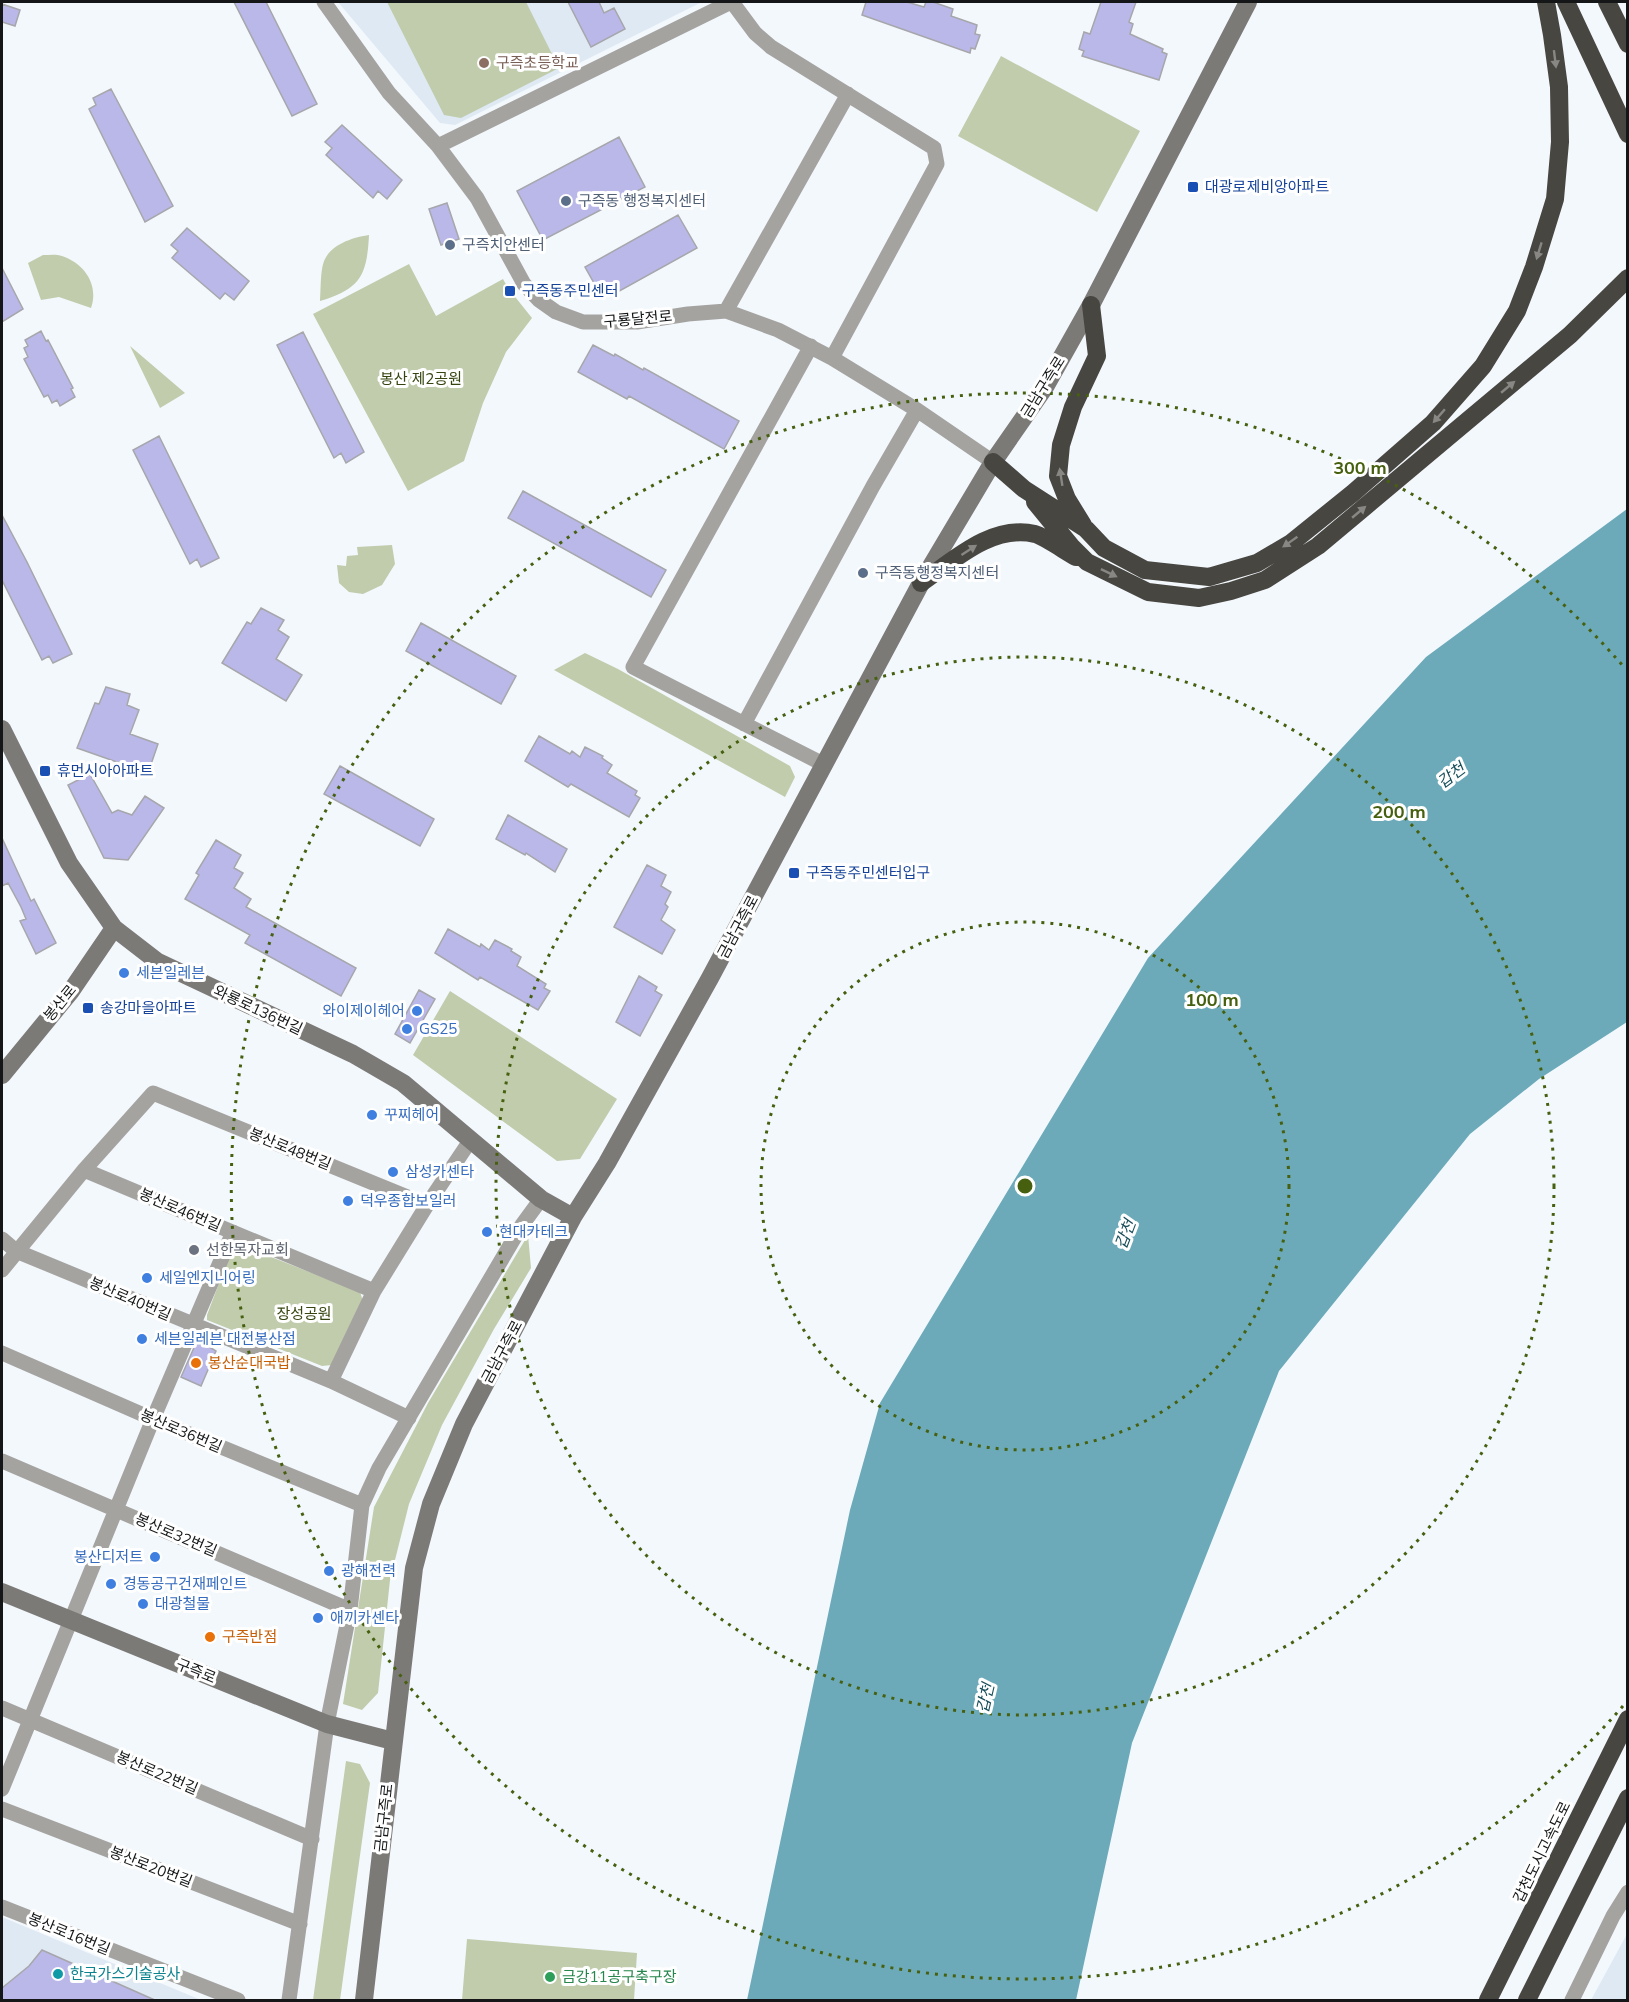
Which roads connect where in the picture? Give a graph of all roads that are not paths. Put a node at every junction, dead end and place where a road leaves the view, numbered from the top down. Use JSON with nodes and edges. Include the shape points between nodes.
{"nodes":[{"id":1,"x":324,"y":2,"type":"edge"},
{"id":2,"x":731,"y":2,"type":"edge"},
{"id":3,"x":1248,"y":2,"type":"edge"},
{"id":4,"x":1546,"y":2,"type":"edge"},
{"id":5,"x":1566,"y":2,"type":"edge"},
{"id":6,"x":1607,"y":2,"type":"edge"},
{"id":7,"x":1628,"y":44,"type":"edge"},
{"id":8,"x":848,"y":94,"type":"junction"},
{"id":9,"x":1628,"y":134,"type":"edge"},
{"id":10,"x":438,"y":147,"type":"junction"},
{"id":11,"x":1628,"y":278,"type":"edge"},
{"id":12,"x":1091,"y":305,"type":"junction"},
{"id":13,"x":726,"y":311,"type":"junction"},
{"id":14,"x":811,"y":346,"type":"junction"},
{"id":15,"x":832,"y":358,"type":"junction"},
{"id":16,"x":917,"y":410,"type":"junction"},
{"id":17,"x":993,"y":462,"type":"junction"},
{"id":18,"x":1024,"y":489,"type":"junction"},
{"id":19,"x":1086,"y":529,"type":"junction"},
{"id":20,"x":1087,"y":562,"type":"junction"},
{"id":21,"x":921,"y":583,"type":"junction"},
{"id":22,"x":744,"y":724,"type":"junction"},
{"id":23,"x":2,"y":729,"type":"edge"},
{"id":24,"x":825,"y":765,"type":"junction"},
{"id":25,"x":114,"y":928,"type":"junction"},
{"id":26,"x":2,"y":1075,"type":"edge"},
{"id":27,"x":470,"y":1141,"type":"junction"},
{"id":28,"x":84,"y":1170,"type":"junction"},
{"id":29,"x":541,"y":1199,"type":"junction"},
{"id":30,"x":427,"y":1204,"type":"junction"},
{"id":31,"x":573,"y":1217,"type":"junction"},
{"id":32,"x":233,"y":1232,"type":"junction"},
{"id":33,"x":2,"y":1239,"type":"edge"},
{"id":34,"x":16,"y":1251,"type":"junction"},
{"id":35,"x":2,"y":1270,"type":"edge"},
{"id":36,"x":374,"y":1291,"type":"junction"},
{"id":37,"x":194,"y":1326,"type":"junction"},
{"id":38,"x":2,"y":1353,"type":"edge"},
{"id":39,"x":331,"y":1380,"type":"junction"},
{"id":40,"x":409,"y":1418,"type":"junction"},
{"id":41,"x":153,"y":1419,"type":"junction"},
{"id":42,"x":2,"y":1461,"type":"edge"},
{"id":43,"x":362,"y":1505,"type":"junction"},
{"id":44,"x":116,"y":1510,"type":"junction"},
{"id":45,"x":2,"y":1592,"type":"edge"},
{"id":46,"x":350,"y":1610,"type":"junction"},
{"id":47,"x":70,"y":1621,"type":"junction"},
{"id":48,"x":2,"y":1708,"type":"edge"},
{"id":49,"x":1628,"y":1719,"type":"edge"},
{"id":50,"x":30,"y":1720,"type":"junction"},
{"id":51,"x":327,"y":1724,"type":"junction"},
{"id":52,"x":1628,"y":1727,"type":"edge"},
{"id":53,"x":393,"y":1741,"type":"junction"},
{"id":54,"x":2,"y":1789,"type":"edge"},
{"id":55,"x":1628,"y":1798,"type":"edge"},
{"id":56,"x":2,"y":1809,"type":"edge"},
{"id":57,"x":1628,"y":1809,"type":"edge"},
{"id":58,"x":312,"y":1839,"type":"junction"},
{"id":59,"x":1628,"y":1892,"type":"edge"},
{"id":60,"x":2,"y":1907,"type":"edge"},
{"id":61,"x":300,"y":1924,"type":"junction"},
{"id":62,"x":238,"y":2001,"type":"edge"},
{"id":63,"x":289,"y":2001,"type":"edge"},
{"id":64,"x":363,"y":2001,"type":"edge"},
{"id":65,"x":1488,"y":2001,"type":"edge"},
{"id":66,"x":1494,"y":2001,"type":"edge"},
{"id":67,"x":1527,"y":2001,"type":"edge"},
{"id":68,"x":1534,"y":2001,"type":"edge"},
{"id":69,"x":1572,"y":2001,"type":"edge"}],
"edges":[{"from":1,"to":10,"type":"street","name":"구룡달전로","via":[[389,93]]},
{"from":2,"to":8,"type":"street","via":[[771,47]]},
{"from":2,"to":10,"type":"street"},
{"from":3,"to":12,"type":"main road","name":"금남구즉로"},
{"from":4,"to":19,"type":"highway","one_way":true,"via":[[1559,87],[1555,199],[1517,311],[1483,366],[1433,423],[1353,493],[1291,543],[1257,563],[1209,577],[1145,570],[1104,548]]},
{"from":5,"to":9,"type":"highway"},
{"from":6,"to":7,"type":"highway"},
{"from":8,"to":13,"type":"street"},
{"from":8,"to":15,"type":"street","via":[[934,148],[937,164]]},
{"from":10,"to":13,"type":"street","name":"구룡달전로","via":[[477,198],[524,284],[556,312],[583,322],[636,322]]},
{"from":20,"to":11,"type":"highway","one_way":true,"via":[[1148,592],[1199,598],[1265,580],[1318,546],[1367,506],[1570,335]]},
{"from":12,"to":17,"type":"main road","name":"금남구즉로","via":[[1046,387]]},
{"from":19,"to":12,"type":"highway","one_way":true,"via":[[1058,476],[1061,445],[1073,407],[1097,356]]},
{"from":13,"to":14,"type":"street","name":"구룡달전로"},
{"from":14,"to":15,"type":"street","name":"구룡달전로"},
{"from":14,"to":22,"type":"street","via":[[633,667]]},
{"from":15,"to":16,"type":"street","name":"구룡달전로"},
{"from":16,"to":17,"type":"street","name":"구룡달전로"},
{"from":16,"to":22,"type":"street"},
{"from":17,"to":18,"type":"highway"},
{"from":17,"to":21,"type":"main road","name":"금남구즉로"},
{"from":18,"to":19,"type":"highway"},
{"from":18,"to":20,"type":"highway"},
{"from":21,"to":20,"type":"highway","one_way":true,"via":[[974,546],[1010,532],[1036,534]]},
{"from":21,"to":24,"type":"main road","name":"금남구즉로"},
{"from":22,"to":24,"type":"street"},
{"from":23,"to":25,"type":"main road","name":"와룡로136번길","via":[[69,863]]},
{"from":24,"to":31,"type":"main road","name":"금남구즉로","via":[[687,1020]]},
{"from":25,"to":26,"type":"main road","name":"봉산로","via":[[71,991]]},
{"from":25,"to":27,"type":"main road","name":"와룡로136번길","via":[[158,962],[353,1054],[403,1083]]},
{"from":27,"to":29,"type":"main road","name":"와룡로136번길"},
{"from":27,"to":30,"type":"street"},
{"from":28,"to":30,"type":"street","name":"봉산로48번길","via":[[153,1093]]},
{"from":28,"to":32,"type":"street","name":"봉산로46번길"},
{"from":28,"to":34,"type":"street"},
{"from":29,"to":31,"type":"main road","name":"와룡로136번길"},
{"from":29,"to":40,"type":"street"},
{"from":30,"to":36,"type":"street"},
{"from":31,"to":53,"type":"main road","name":"금남구즉로","via":[[464,1424],[431,1504],[414,1568]]},
{"from":32,"to":36,"type":"street","name":"봉산로46번길"},
{"from":32,"to":37,"type":"street"},
{"from":33,"to":34,"type":"street","name":"봉산로40번길"},
{"from":34,"to":35,"type":"street"},
{"from":34,"to":37,"type":"street","name":"봉산로40번길"},
{"from":36,"to":39,"type":"street"},
{"from":37,"to":39,"type":"street","name":"봉산로40번길"},
{"from":37,"to":41,"type":"street"},
{"from":38,"to":41,"type":"street","name":"봉산로36번길"},
{"from":39,"to":40,"type":"street","name":"봉산로40번길"},
{"from":40,"to":43,"type":"street","via":[[379,1467]]},
{"from":41,"to":43,"type":"street","name":"봉산로36번길"},
{"from":41,"to":44,"type":"street"},
{"from":42,"to":44,"type":"street","name":"봉산로32번길"},
{"from":43,"to":46,"type":"street"},
{"from":44,"to":46,"type":"street","name":"봉산로32번길"},
{"from":44,"to":47,"type":"street"},
{"from":45,"to":47,"type":"main road","name":"구즉로"},
{"from":46,"to":51,"type":"street"},
{"from":47,"to":50,"type":"street"},
{"from":47,"to":51,"type":"main road","name":"구즉로"},
{"from":48,"to":50,"type":"street","name":"봉산로22번길"},
{"from":49,"to":65,"type":"highway","name":"갑천도시고속도로"},
{"from":50,"to":54,"type":"street"},
{"from":50,"to":58,"type":"street","name":"봉산로22번길"},
{"from":51,"to":53,"type":"main road","name":"구즉로"},
{"from":51,"to":58,"type":"street"},
{"from":52,"to":66,"type":"main road"},
{"from":53,"to":64,"type":"main road","name":"금남구즉로"},
{"from":55,"to":67,"type":"highway"},
{"from":56,"to":61,"type":"street","name":"봉산로20번길"},
{"from":57,"to":68,"type":"main road"},
{"from":58,"to":61,"type":"street"},
{"from":59,"to":69,"type":"street"},
{"from":60,"to":62,"type":"street","name":"봉산로16번길"},
{"from":61,"to":63,"type":"street"}]}
